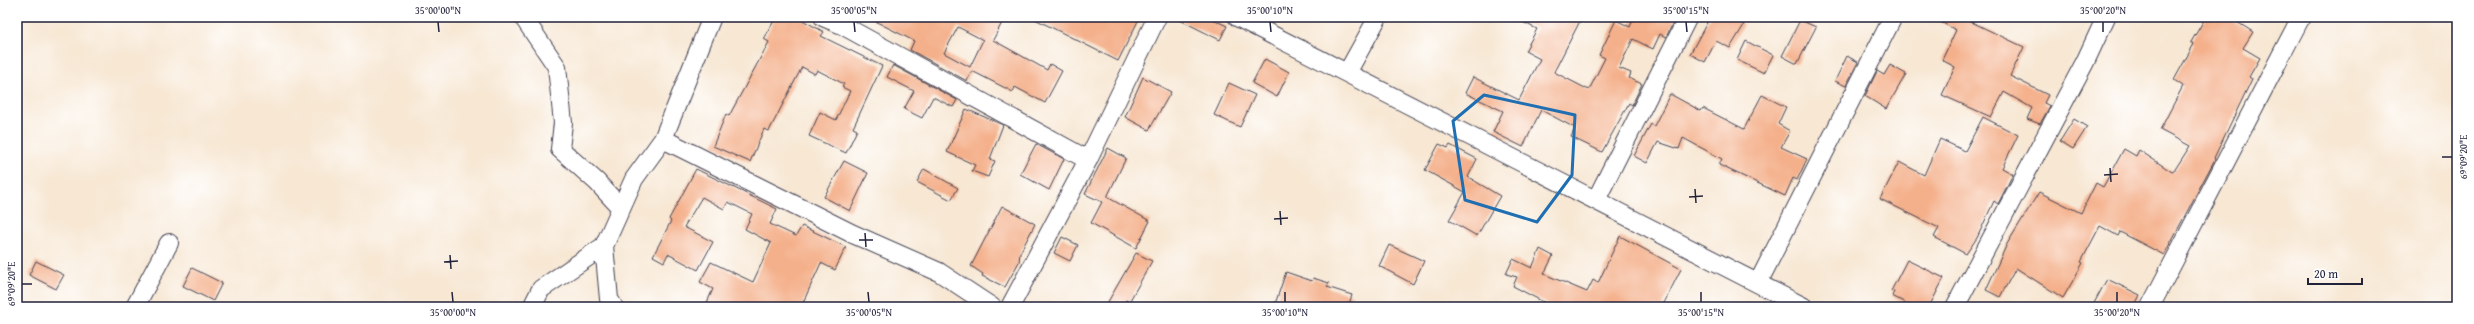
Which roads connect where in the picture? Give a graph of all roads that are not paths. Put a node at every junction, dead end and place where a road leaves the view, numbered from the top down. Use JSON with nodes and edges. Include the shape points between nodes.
{"nodes":[{"id":1,"x":523,"y":17,"type":"edge"},
{"id":2,"x":712,"y":17,"type":"edge"},
{"id":3,"x":823,"y":17,"type":"edge"},
{"id":4,"x":1157,"y":17,"type":"edge"},
{"id":5,"x":1237,"y":17,"type":"edge"},
{"id":6,"x":1378,"y":17,"type":"edge"},
{"id":7,"x":1688,"y":17,"type":"edge"},
{"id":8,"x":1893,"y":17,"type":"edge"},
{"id":9,"x":2106,"y":17,"type":"edge"},
{"id":10,"x":2301,"y":17,"type":"edge"},
{"id":11,"x":1347,"y":73,"type":"junction"},
{"id":12,"x":663,"y":139,"type":"junction"},
{"id":13,"x":1088,"y":160,"type":"junction"},
{"id":14,"x":1596,"y":200,"type":"junction"},
{"id":15,"x":620,"y":207,"type":"junction"},
{"id":16,"x":169,"y":243,"type":"dead end"},
{"id":17,"x":604,"y":246,"type":"junction"},
{"id":18,"x":1758,"y":283,"type":"junction"},
{"id":19,"x":135,"y":307,"type":"edge"},
{"id":20,"x":532,"y":307,"type":"edge"},
{"id":21,"x":614,"y":307,"type":"edge"},
{"id":22,"x":992,"y":307,"type":"edge"},
{"id":23,"x":1010,"y":307,"type":"edge"},
{"id":24,"x":1804,"y":307,"type":"edge"},
{"id":25,"x":1955,"y":307,"type":"edge"},
{"id":26,"x":2150,"y":307,"type":"edge"}],
"edges":[{"from":1,"to":15,"type":"street","via":[[558,67],[563,123],[560,149]]},
{"from":2,"to":12,"type":"street"},
{"from":3,"to":13,"type":"street","via":[[848,28]]},
{"from":4,"to":13,"type":"street"},
{"from":5,"to":11,"type":"street"},
{"from":6,"to":11,"type":"street"},
{"from":7,"to":14,"type":"street"},
{"from":8,"to":18,"type":"street"},
{"from":9,"to":25,"type":"street","via":[[2085,62]]},
{"from":10,"to":26,"type":"street"},
{"from":11,"to":14,"type":"street"},
{"from":12,"to":15,"type":"street","via":[[634,179]]},
{"from":12,"to":22,"type":"street","via":[[853,234],[939,272]]},
{"from":13,"to":23,"type":"street"},
{"from":14,"to":18,"type":"street"},
{"from":15,"to":17,"type":"street"},
{"from":16,"to":19,"type":"street"},
{"from":17,"to":20,"type":"street","via":[[541,289]]},
{"from":17,"to":21,"type":"street","via":[[608,299]]},
{"from":18,"to":24,"type":"street"}]}
